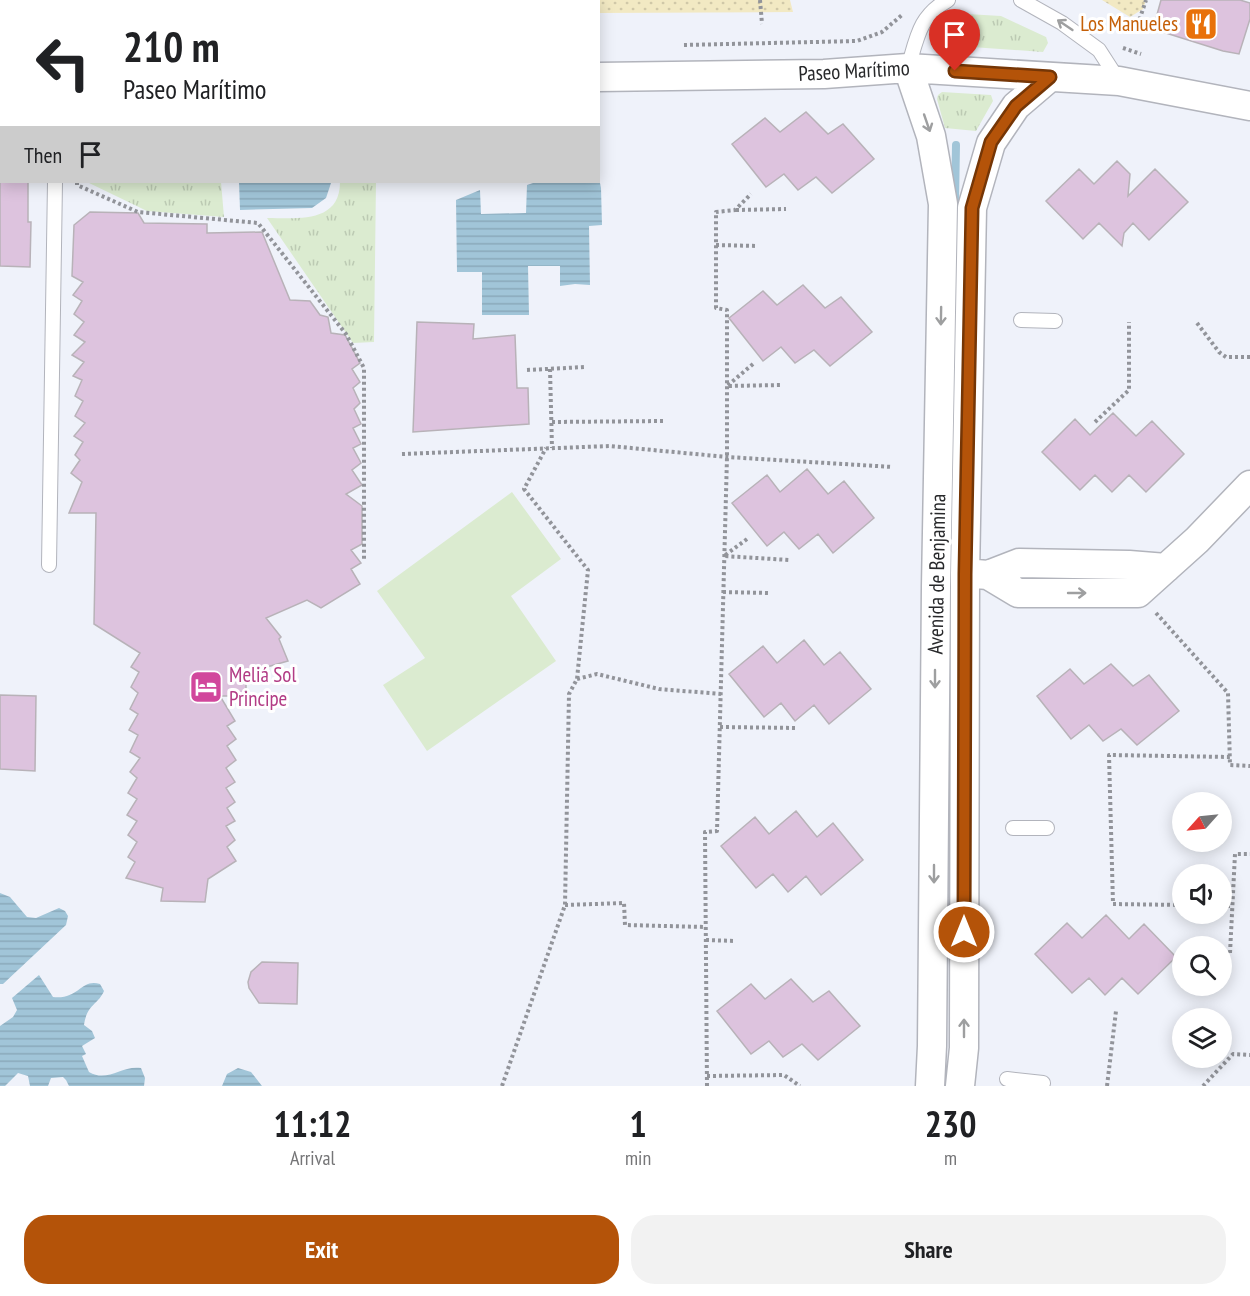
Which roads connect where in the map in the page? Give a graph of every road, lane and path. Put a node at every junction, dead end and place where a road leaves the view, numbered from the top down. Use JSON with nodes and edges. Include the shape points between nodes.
{"nodes":[{"id":1,"x":760,"y":0,"type":"edge"},
{"id":2,"x":948,"y":0,"type":"edge"},
{"id":3,"x":1021,"y":0,"type":"edge"},
{"id":4,"x":1146,"y":0,"type":"edge"},
{"id":5,"x":910,"y":8,"type":"dead end"},
{"id":6,"x":762,"y":24,"type":"dead end"},
{"id":7,"x":1131,"y":28,"type":"dead end"},
{"id":8,"x":679,"y":45,"type":"dead end"},
{"id":9,"x":1122,"y":48,"type":"dead end"},
{"id":10,"x":1143,"y":55,"type":"dead end"},
{"id":11,"x":908,"y":68,"type":"junction"},
{"id":12,"x":1050,"y":77,"type":"junction"},
{"id":13,"x":600,"y":78,"type":"edge"},
{"id":14,"x":1119,"y":81,"type":"junction"},
{"id":15,"x":1250,"y":106,"type":"edge"},
{"id":16,"x":55,"y":183,"type":"edge"},
{"id":17,"x":76,"y":183,"type":"edge"},
{"id":18,"x":751,"y":194,"type":"dead end"},
{"id":19,"x":786,"y":209,"type":"dead end"},
{"id":20,"x":735,"y":210,"type":"junction"},
{"id":21,"x":716,"y":245,"type":"junction"},
{"id":22,"x":758,"y":246,"type":"dead end"},
{"id":23,"x":1021,"y":320,"type":"dead end"},
{"id":24,"x":1055,"y":321,"type":"dead end"},
{"id":25,"x":1129,"y":322,"type":"dead end"},
{"id":26,"x":1197,"y":323,"type":"dead end"},
{"id":27,"x":1250,"y":357,"type":"edge"},
{"id":28,"x":753,"y":364,"type":"dead end"},
{"id":29,"x":585,"y":367,"type":"dead end"},
{"id":30,"x":550,"y":369,"type":"junction"},
{"id":31,"x":527,"y":370,"type":"dead end"},
{"id":32,"x":781,"y":385,"type":"dead end"},
{"id":33,"x":727,"y":386,"type":"junction"},
{"id":34,"x":664,"y":421,"type":"dead end"},
{"id":35,"x":552,"y":422,"type":"junction"},
{"id":36,"x":1095,"y":422,"type":"dead end"},
{"id":37,"x":546,"y":448,"type":"junction"},
{"id":38,"x":552,"y":448,"type":"junction"},
{"id":39,"x":402,"y":454,"type":"dead end"},
{"id":40,"x":727,"y":457,"type":"junction"},
{"id":41,"x":892,"y":467,"type":"dead end"},
{"id":42,"x":1250,"y":485,"type":"edge"},
{"id":43,"x":747,"y":539,"type":"dead end"},
{"id":44,"x":724,"y":556,"type":"junction"},
{"id":45,"x":364,"y":560,"type":"dead end"},
{"id":46,"x":789,"y":560,"type":"dead end"},
{"id":47,"x":1019,"y":563,"type":"junction"},
{"id":48,"x":49,"y":565,"type":"dead end"},
{"id":49,"x":1166,"y":568,"type":"junction"},
{"id":50,"x":977,"y":574,"type":"junction"},
{"id":51,"x":723,"y":591,"type":"junction"},
{"id":52,"x":768,"y":593,"type":"dead end"},
{"id":53,"x":1018,"y":593,"type":"junction"},
{"id":54,"x":1138,"y":593,"type":"junction"},
{"id":55,"x":577,"y":679,"type":"junction"},
{"id":56,"x":721,"y":694,"type":"junction"},
{"id":57,"x":720,"y":727,"type":"junction"},
{"id":58,"x":798,"y":728,"type":"dead end"},
{"id":59,"x":1230,"y":757,"type":"junction"},
{"id":60,"x":1250,"y":766,"type":"edge"},
{"id":61,"x":1013,"y":828,"type":"dead end"},
{"id":62,"x":1047,"y":828,"type":"dead end"},
{"id":63,"x":1250,"y":854,"type":"edge"},
{"id":64,"x":565,"y":905,"type":"junction"},
{"id":65,"x":1172,"y":905,"type":"edge"},
{"id":66,"x":1233,"y":906,"type":"joint"},
{"id":67,"x":706,"y":927,"type":"junction"},
{"id":68,"x":1231,"y":936,"type":"edge"},
{"id":69,"x":706,"y":940,"type":"junction"},
{"id":70,"x":735,"y":941,"type":"dead end"},
{"id":71,"x":1116,"y":1011,"type":"dead end"},
{"id":72,"x":1250,"y":1055,"type":"edge"},
{"id":73,"x":707,"y":1076,"type":"junction"},
{"id":74,"x":1007,"y":1079,"type":"dead end"},
{"id":75,"x":1042,"y":1083,"type":"dead end"},
{"id":76,"x":502,"y":1086,"type":"edge"},
{"id":77,"x":707,"y":1086,"type":"edge"},
{"id":78,"x":800,"y":1086,"type":"edge"},
{"id":79,"x":930,"y":1086,"type":"edge"},
{"id":80,"x":960,"y":1086,"type":"edge"},
{"id":81,"x":1107,"y":1086,"type":"edge"},
{"id":82,"x":1203,"y":1086,"type":"edge"}],
"edges":[{"from":1,"to":6,"type":"path"},
{"from":2,"to":11,"type":"lane","via":[[922,22]]},
{"from":14,"to":3,"type":"lane","one_way":true,"via":[[1099,50]]},
{"from":4,"to":7,"type":"path","via":[[1140,18]]},
{"from":5,"to":8,"type":"path","via":[[882,32],[857,40]]},
{"from":9,"to":10,"type":"path"},
{"from":11,"to":12,"type":"street","name":"Paseo Marítimo"},
{"from":11,"to":13,"type":"street","name":"Paseo Marítimo","via":[[824,74]]},
{"from":11,"to":79,"type":"street","name":"Avenida de Benjamina","one_way":true,"via":[[931,136],[944,204]]},
{"from":12,"to":14,"type":"street","name":"Paseo Marítimo"},
{"from":12,"to":50,"type":"street","name":"Avenida de Benjamina","via":[[1016,106],[991,142],[972,208]]},
{"from":14,"to":15,"type":"street","name":"Paseo Marítimo"},
{"from":16,"to":48,"type":"lane"},
{"from":17,"to":45,"type":"path","via":[[138,212],[258,222],[346,334],[364,368]]},
{"from":18,"to":20,"type":"path"},
{"from":19,"to":20,"type":"path"},
{"from":20,"to":21,"type":"path","via":[[716,212]]},
{"from":21,"to":22,"type":"path"},
{"from":21,"to":33,"type":"path","via":[[716,308],[727,310]]},
{"from":23,"to":24,"type":"lane"},
{"from":25,"to":36,"type":"path","via":[[1129,390]]},
{"from":26,"to":27,"type":"path","via":[[1226,357]]},
{"from":28,"to":33,"type":"path"},
{"from":29,"to":30,"type":"path"},
{"from":30,"to":31,"type":"path"},
{"from":30,"to":35,"type":"path"},
{"from":32,"to":33,"type":"path"},
{"from":33,"to":40,"type":"path"},
{"from":34,"to":35,"type":"path"},
{"from":35,"to":38,"type":"path"},
{"from":37,"to":38,"type":"path"},
{"from":37,"to":39,"type":"path"},
{"from":37,"to":55,"type":"path","via":[[524,489],[588,570]]},
{"from":38,"to":40,"type":"path","via":[[610,446]]},
{"from":40,"to":41,"type":"path"},
{"from":40,"to":44,"type":"path"},
{"from":42,"to":49,"type":"street"},
{"from":43,"to":44,"type":"path"},
{"from":44,"to":46,"type":"path"},
{"from":44,"to":51,"type":"path"},
{"from":47,"to":49,"type":"street"},
{"from":47,"to":50,"type":"street"},
{"from":47,"to":53,"type":"lane"},
{"from":49,"to":54,"type":"street"},
{"from":50,"to":53,"type":"street"},
{"from":80,"to":50,"type":"street","name":"Avenida de Benjamina","one_way":true},
{"from":51,"to":52,"type":"path"},
{"from":51,"to":56,"type":"path"},
{"from":53,"to":54,"type":"street","one_way":true},
{"from":54,"to":59,"type":"path","via":[[1228,693]]},
{"from":55,"to":56,"type":"path","via":[[597,674],[659,688]]},
{"from":55,"to":64,"type":"path","via":[[569,694]]},
{"from":56,"to":57,"type":"path"},
{"from":57,"to":58,"type":"path"},
{"from":57,"to":67,"type":"path","via":[[717,831],[705,832]]},
{"from":59,"to":60,"type":"path","via":[[1230,765]]},
{"from":59,"to":65,"type":"path","via":[[1109,755],[1113,904]]},
{"from":61,"to":62,"type":"lane"},
{"from":63,"to":66,"type":"path","via":[[1235,854]]},
{"from":64,"to":67,"type":"path","via":[[624,903],[625,925]]},
{"from":64,"to":76,"type":"path"},
{"from":66,"to":68,"type":"path"},
{"from":67,"to":69,"type":"path"},
{"from":69,"to":70,"type":"path"},
{"from":69,"to":73,"type":"path"},
{"from":71,"to":81,"type":"path"},
{"from":72,"to":82,"type":"path","via":[[1233,1054]]},
{"from":73,"to":77,"type":"path"},
{"from":73,"to":78,"type":"path","via":[[784,1075]]},
{"from":74,"to":75,"type":"lane"}]}
